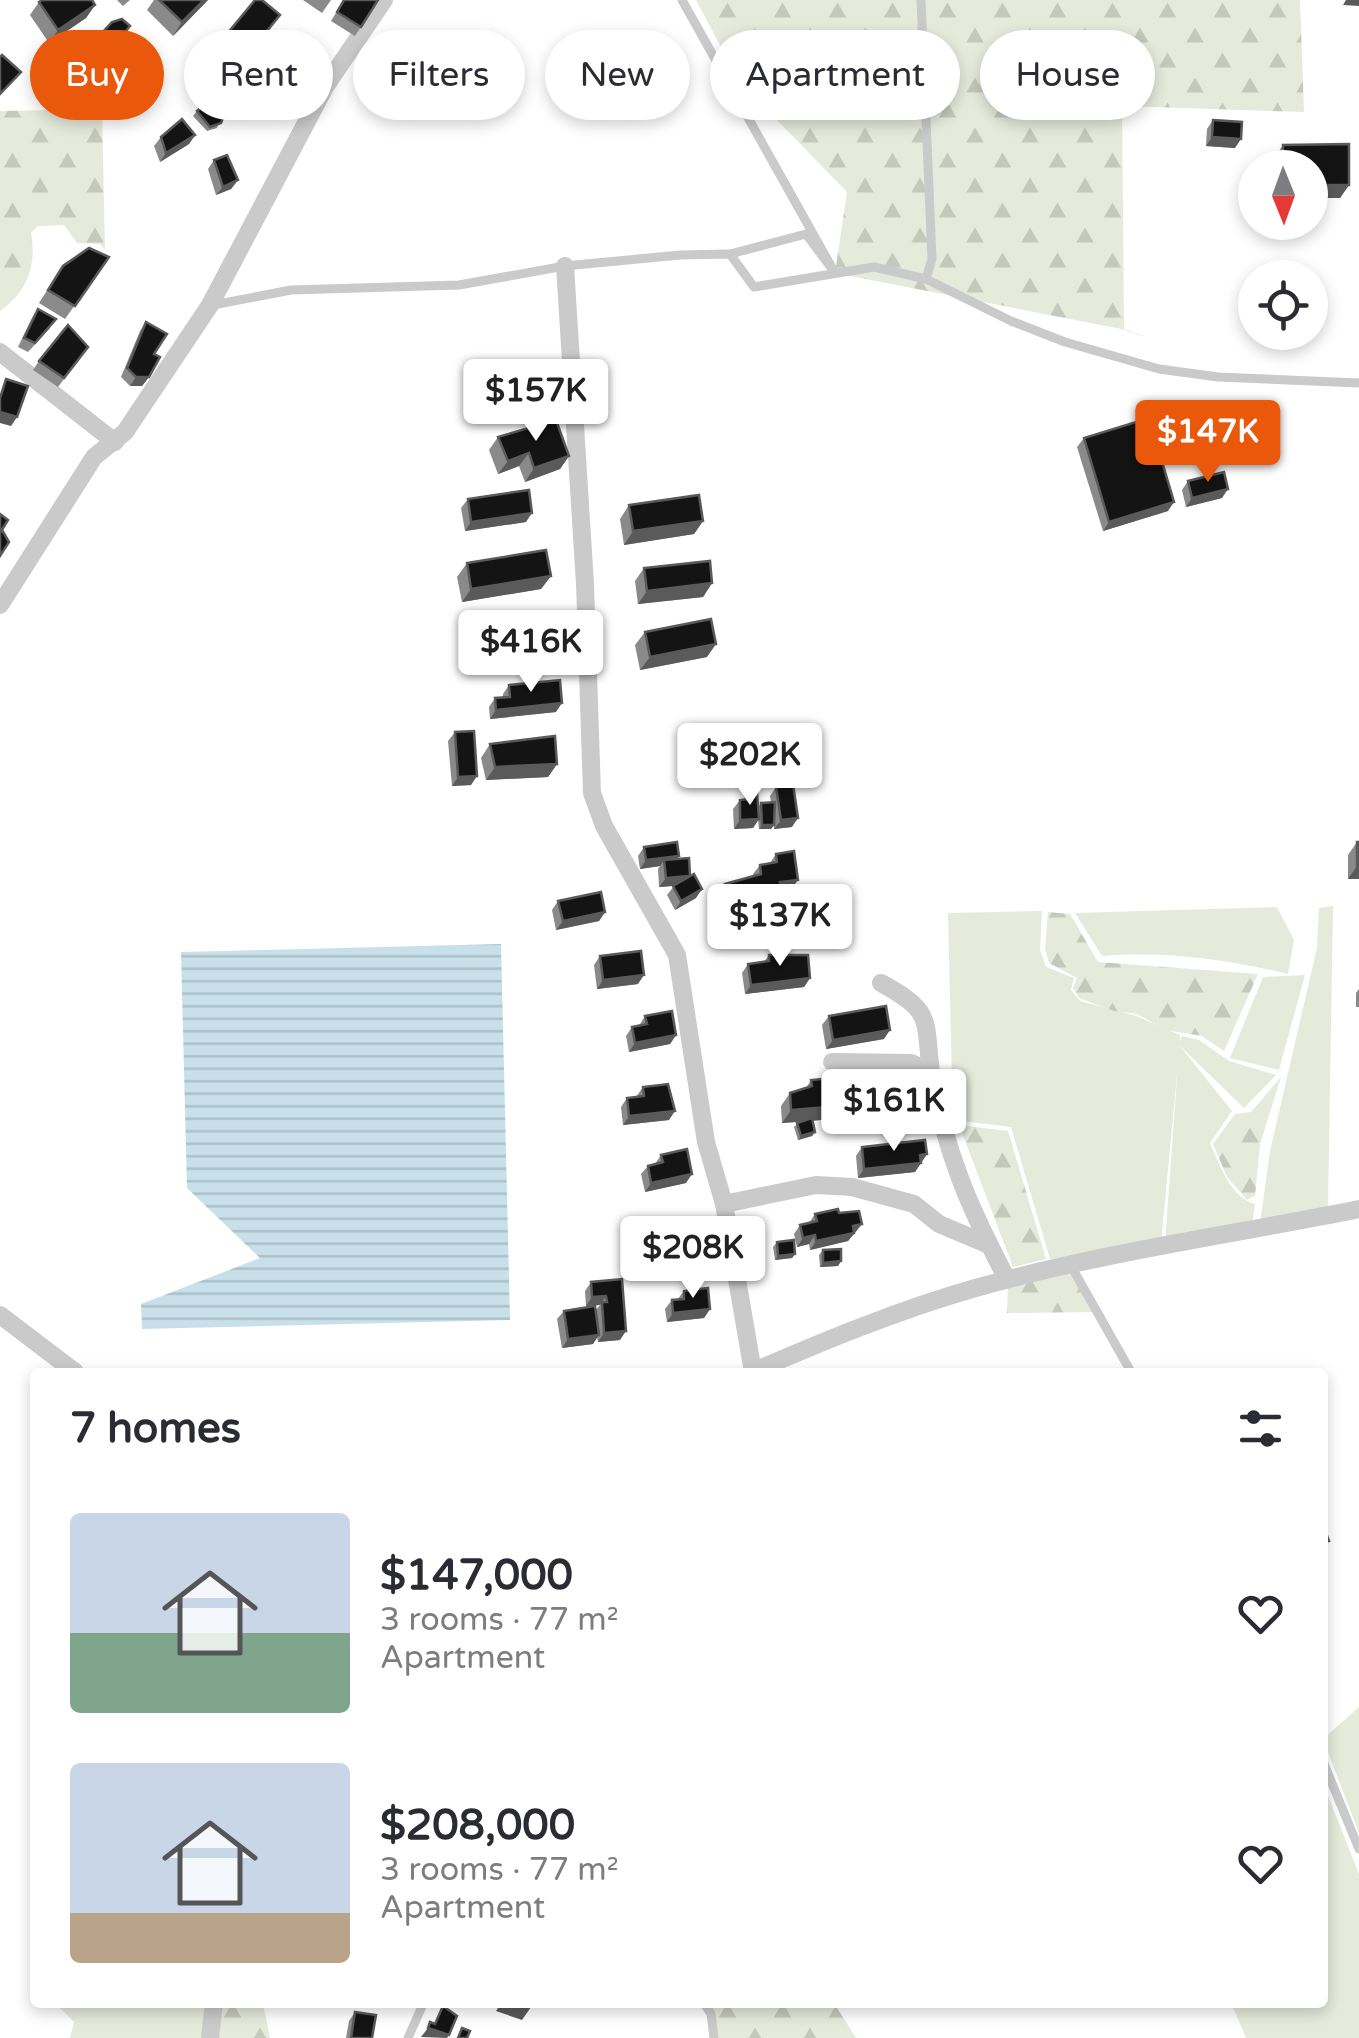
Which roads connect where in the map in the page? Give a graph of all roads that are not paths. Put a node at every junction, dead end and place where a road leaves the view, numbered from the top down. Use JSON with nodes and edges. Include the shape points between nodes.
{"nodes":[{"id":1,"x":384,"y":0,"type":"edge"},
{"id":2,"x":682,"y":0,"type":"edge"},
{"id":3,"x":921,"y":0,"type":"edge"},
{"id":4,"x":730,"y":254,"type":"junction"},
{"id":5,"x":565,"y":266,"type":"junction"},
{"id":6,"x":835,"y":273,"type":"junction"},
{"id":7,"x":926,"y":279,"type":"junction"},
{"id":8,"x":210,"y":305,"type":"junction"},
{"id":9,"x":0,"y":352,"type":"edge"},
{"id":10,"x":1359,"y":382,"type":"edge"},
{"id":11,"x":116,"y":442,"type":"junction"},
{"id":12,"x":0,"y":604,"type":"edge"},
{"id":13,"x":881,"y":983,"type":"dead end"},
{"id":14,"x":832,"y":1062,"type":"dead end"},
{"id":15,"x":931,"y":1072,"type":"junction"},
{"id":16,"x":724,"y":1204,"type":"junction"},
{"id":17,"x":1359,"y":1209,"type":"edge"},
{"id":18,"x":989,"y":1245,"type":"junction"},
{"id":19,"x":1070,"y":1264,"type":"junction"},
{"id":20,"x":1008,"y":1280,"type":"junction"},
{"id":21,"x":0,"y":1315,"type":"edge"},
{"id":22,"x":70,"y":1368,"type":"edge"},
{"id":23,"x":751,"y":1368,"type":"edge"},
{"id":24,"x":762,"y":1368,"type":"edge"},
{"id":25,"x":1128,"y":1368,"type":"edge"},
{"id":26,"x":1328,"y":1774,"type":"edge"},
{"id":27,"x":1359,"y":1849,"type":"edge"},
{"id":28,"x":213,"y":2008,"type":"edge"},
{"id":29,"x":421,"y":2008,"type":"edge"},
{"id":30,"x":707,"y":2008,"type":"edge"},
{"id":31,"x":210,"y":2038,"type":"edge"},
{"id":32,"x":408,"y":2038,"type":"edge"},
{"id":33,"x":714,"y":2038,"type":"edge"}],
"edges":[{"from":1,"to":8,"type":"street","via":[[325,87]]},
{"from":2,"to":6,"type":"lane"},
{"from":3,"to":7,"type":"lane","via":[[932,259]]},
{"from":4,"to":5,"type":"lane"},
{"from":4,"to":6,"type":"lane","via":[[754,287]]},
{"from":4,"to":6,"type":"lane","via":[[806,234]]},
{"from":5,"to":8,"type":"lane","via":[[459,284],[291,290]]},
{"from":5,"to":16,"type":"street","via":[[592,793],[677,955],[706,1142]]},
{"from":6,"to":7,"type":"lane","via":[[874,267]]},
{"from":7,"to":10,"type":"lane","via":[[1065,342],[1159,369]]},
{"from":8,"to":11,"type":"street"},
{"from":9,"to":11,"type":"street"},
{"from":11,"to":12,"type":"street","via":[[94,457]]},
{"from":13,"to":15,"type":"street","via":[[918,1006],[928,1022]]},
{"from":14,"to":15,"type":"street","via":[[911,1063]]},
{"from":15,"to":18,"type":"street","via":[[953,1165]]},
{"from":16,"to":18,"type":"street","via":[[816,1185],[852,1187],[914,1204],[939,1224]]},
{"from":16,"to":23,"type":"street"},
{"from":17,"to":19,"type":"street"},
{"from":18,"to":20,"type":"street"},
{"from":19,"to":20,"type":"street"},
{"from":19,"to":25,"type":"lane"},
{"from":20,"to":24,"type":"street","via":[[872,1322]]},
{"from":21,"to":22,"type":"street"},
{"from":26,"to":27,"type":"lane"},
{"from":28,"to":31,"type":"street"},
{"from":29,"to":32,"type":"lane"},
{"from":30,"to":33,"type":"lane"}]}
